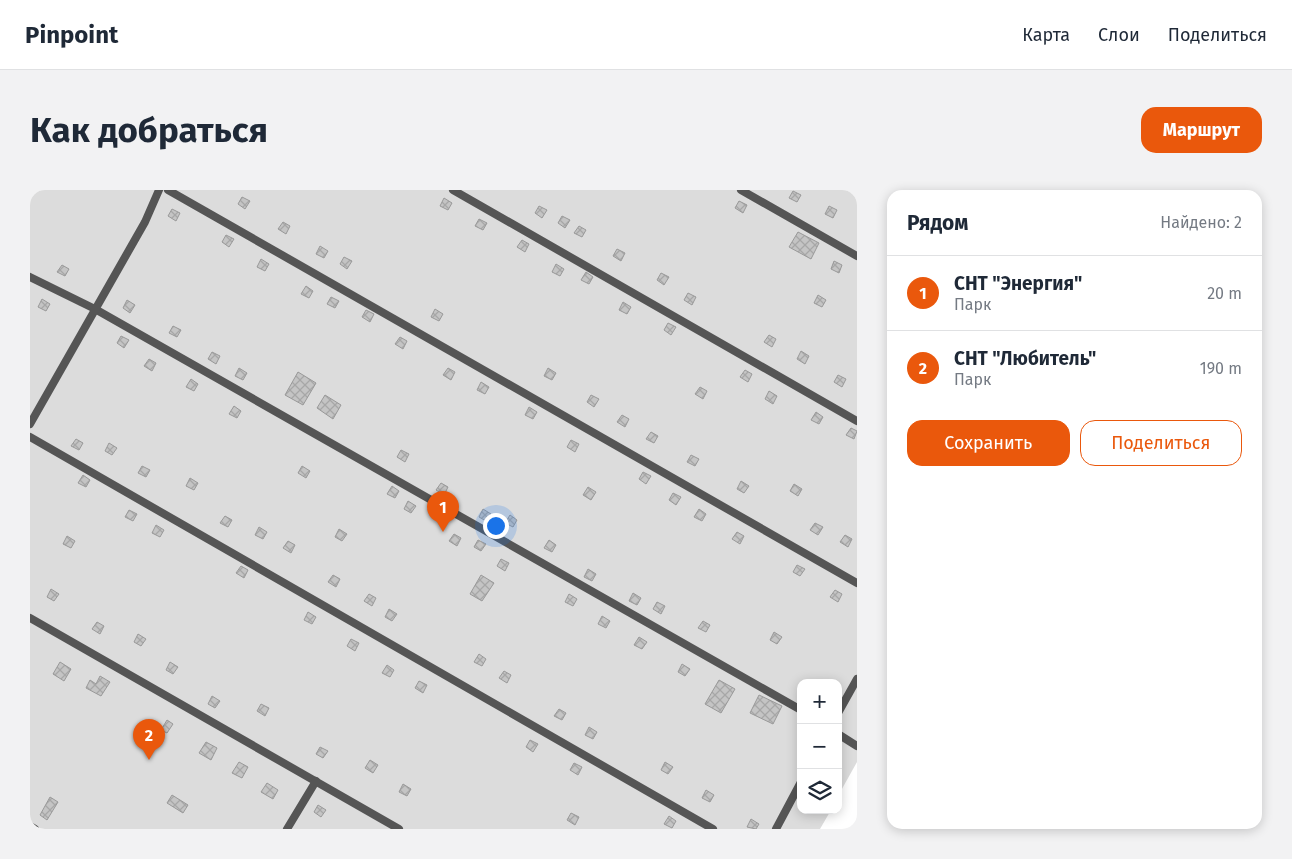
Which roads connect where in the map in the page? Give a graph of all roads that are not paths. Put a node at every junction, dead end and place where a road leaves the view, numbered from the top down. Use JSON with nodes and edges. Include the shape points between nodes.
{"nodes":[{"id":1,"x":159,"y":190,"type":"edge"},
{"id":2,"x":168,"y":190,"type":"edge"},
{"id":3,"x":453,"y":190,"type":"edge"},
{"id":4,"x":741,"y":190,"type":"edge"},
{"id":5,"x":857,"y":256,"type":"edge"},
{"id":6,"x":30,"y":277,"type":"edge"},
{"id":7,"x":95,"y":309,"type":"junction"},
{"id":8,"x":857,"y":421,"type":"edge"},
{"id":9,"x":30,"y":424,"type":"edge"},
{"id":10,"x":30,"y":437,"type":"edge"},
{"id":11,"x":857,"y":583,"type":"edge"},
{"id":12,"x":30,"y":618,"type":"edge"},
{"id":13,"x":857,"y":680,"type":"edge"},
{"id":14,"x":842,"y":706,"type":"edge"},
{"id":15,"x":797,"y":708,"type":"edge"},
{"id":16,"x":842,"y":737,"type":"edge"},
{"id":17,"x":857,"y":746,"type":"edge"},
{"id":18,"x":316,"y":781,"type":"junction"},
{"id":19,"x":797,"y":790,"type":"edge"},
{"id":20,"x":30,"y":826,"type":"edge"},
{"id":21,"x":34,"y":829,"type":"edge"},
{"id":22,"x":286,"y":829,"type":"edge"},
{"id":23,"x":399,"y":829,"type":"edge"},
{"id":24,"x":713,"y":829,"type":"edge"},
{"id":25,"x":776,"y":829,"type":"edge"}],
"edges":[{"from":1,"to":7,"type":"lane","via":[[145,222]]},
{"from":2,"to":11,"type":"lane"},
{"from":3,"to":8,"type":"lane"},
{"from":4,"to":5,"type":"lane"},
{"from":6,"to":7,"type":"lane"},
{"from":7,"to":9,"type":"lane"},
{"from":7,"to":15,"type":"lane"},
{"from":10,"to":24,"type":"lane"},
{"from":12,"to":18,"type":"lane"},
{"from":13,"to":14,"type":"lane"},
{"from":16,"to":17,"type":"lane"},
{"from":18,"to":22,"type":"lane"},
{"from":18,"to":23,"type":"lane"},
{"from":19,"to":25,"type":"lane"},
{"from":20,"to":21,"type":"lane"}]}
